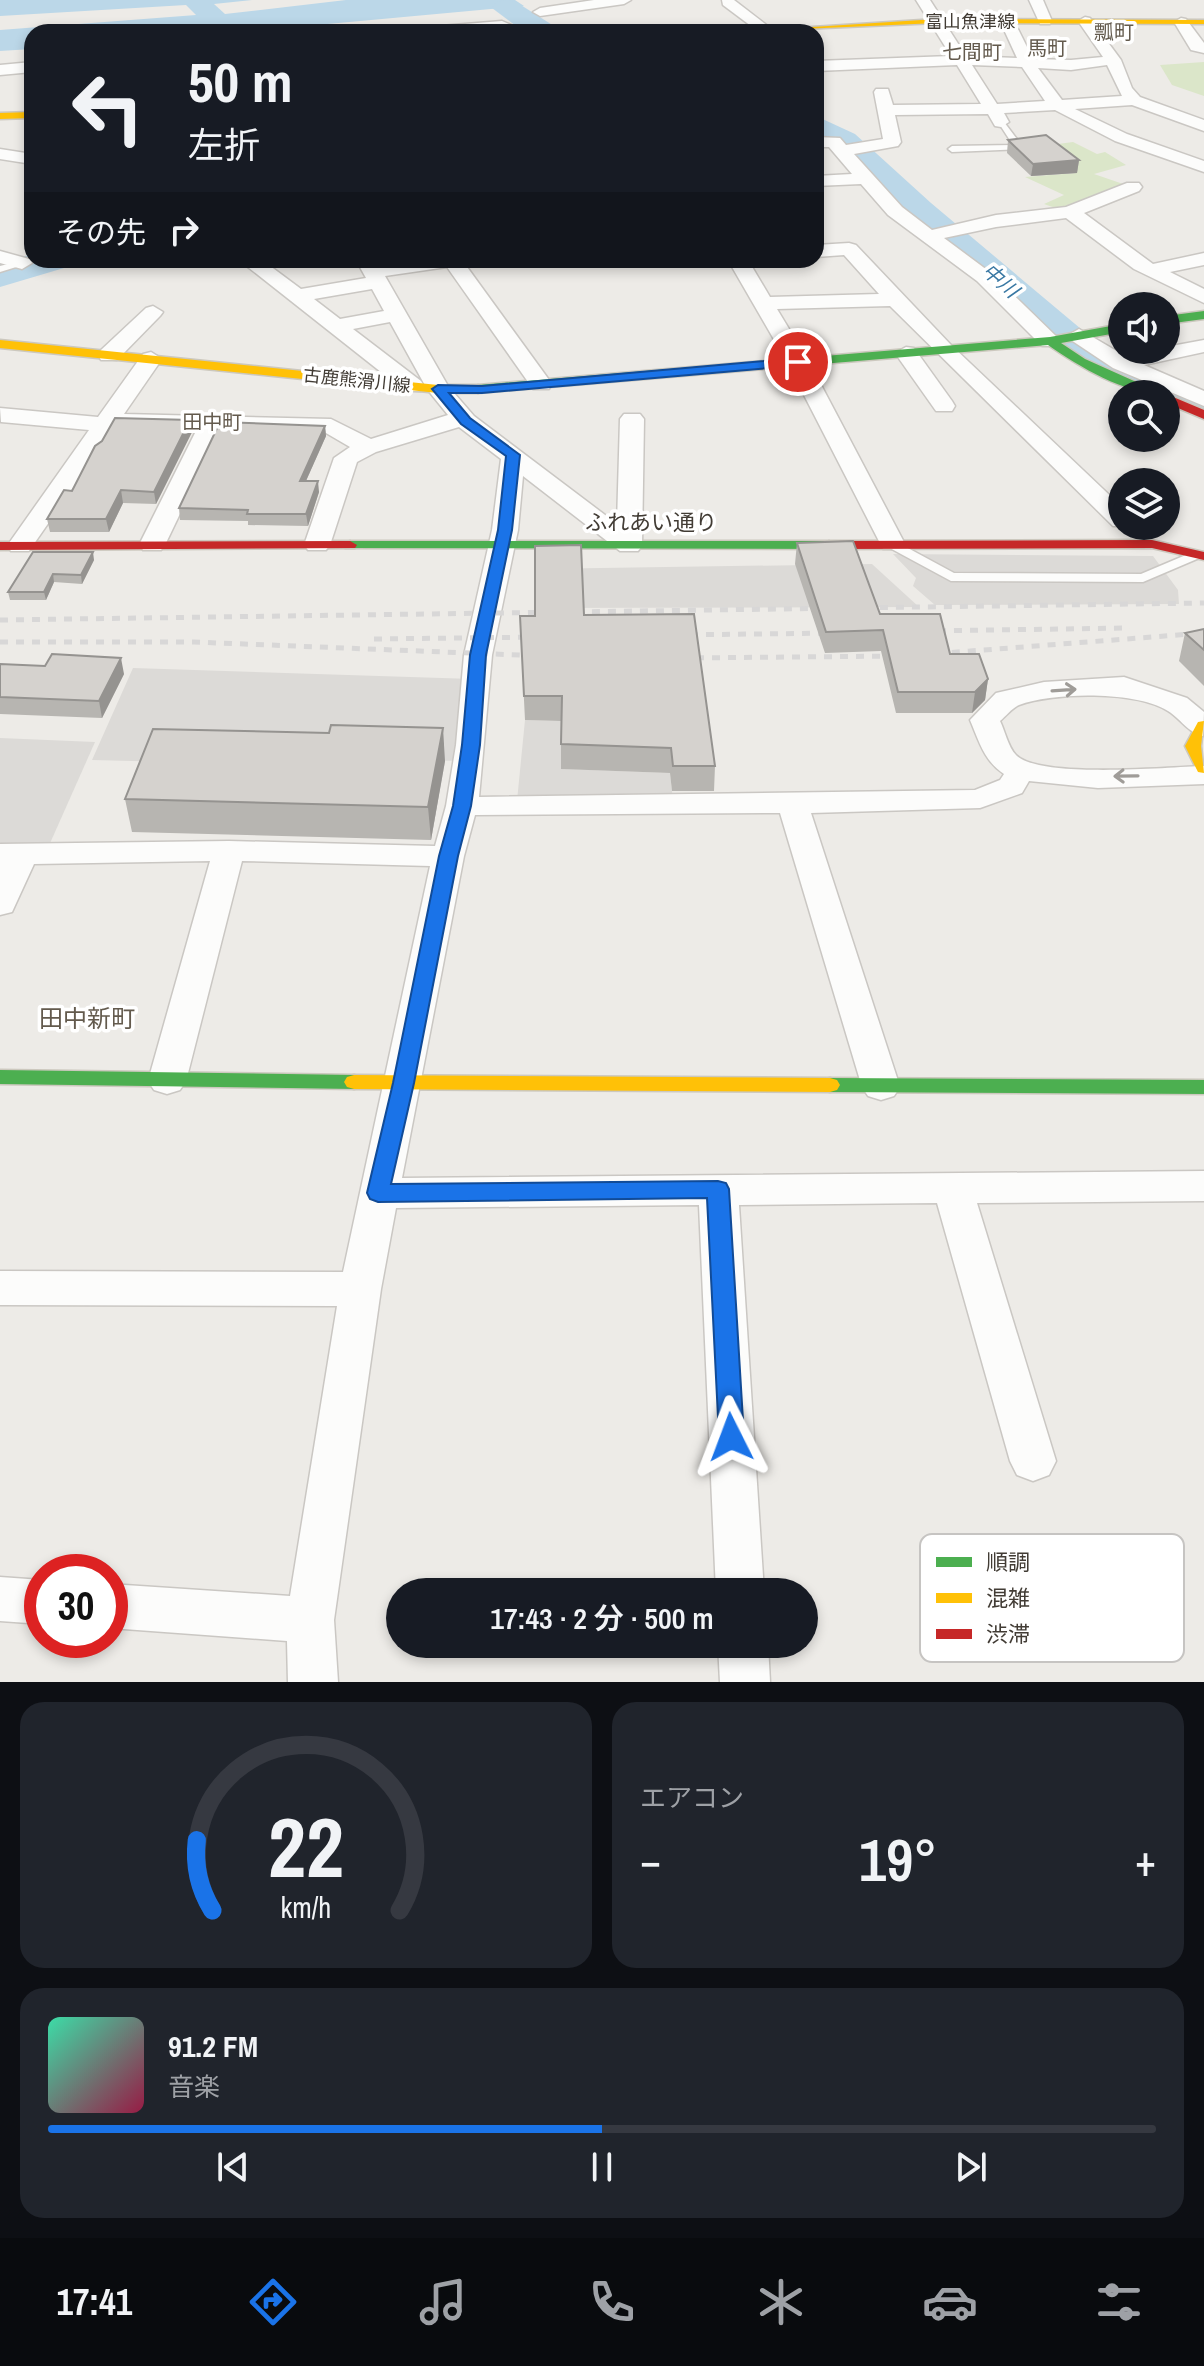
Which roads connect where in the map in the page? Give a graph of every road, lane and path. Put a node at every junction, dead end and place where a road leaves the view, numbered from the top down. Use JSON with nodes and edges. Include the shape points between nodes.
{"nodes":[{"id":1,"x":624,"y":0,"type":"edge"},
{"id":2,"x":923,"y":0,"type":"edge"},
{"id":3,"x":1036,"y":0,"type":"edge"},
{"id":4,"x":728,"y":2,"type":"edge"},
{"id":5,"x":937,"y":21,"type":"junction"},
{"id":6,"x":1007,"y":21,"type":"junction"},
{"id":7,"x":1045,"y":21,"type":"junction"},
{"id":8,"x":1085,"y":21,"type":"junction"},
{"id":9,"x":1181,"y":22,"type":"junction"},
{"id":10,"x":1204,"y":22,"type":"edge"},
{"id":11,"x":556,"y":24,"type":"edge"},
{"id":12,"x":758,"y":24,"type":"edge"},
{"id":13,"x":824,"y":28,"type":"edge"},
{"id":14,"x":1204,"y":48,"type":"edge"},
{"id":15,"x":960,"y":60,"type":"junction"},
{"id":16,"x":1113,"y":60,"type":"junction"},
{"id":17,"x":1028,"y":62,"type":"junction"},
{"id":18,"x":884,"y":63,"type":"junction"},
{"id":19,"x":824,"y":66,"type":"edge"},
{"id":20,"x":24,"y":68,"type":"edge"},
{"id":21,"x":0,"y":70,"type":"edge"},
{"id":22,"x":1134,"y":100,"type":"junction"},
{"id":23,"x":1059,"y":105,"type":"junction"},
{"id":24,"x":992,"y":109,"type":"junction"},
{"id":25,"x":888,"y":110,"type":"junction"},
{"id":26,"x":24,"y":115,"type":"edge"},
{"id":27,"x":0,"y":116,"type":"edge"},
{"id":28,"x":1004,"y":125,"type":"joint"},
{"id":29,"x":1204,"y":126,"type":"edge"},
{"id":30,"x":824,"y":142,"type":"edge"},
{"id":31,"x":952,"y":149,"type":"dead end"},
{"id":32,"x":843,"y":151,"type":"junction"},
{"id":33,"x":0,"y":154,"type":"edge"},
{"id":34,"x":24,"y":158,"type":"edge"},
{"id":35,"x":1204,"y":167,"type":"edge"},
{"id":36,"x":868,"y":178,"type":"junction"},
{"id":37,"x":824,"y":181,"type":"edge"},
{"id":38,"x":1133,"y":187,"type":"dead end"},
{"id":39,"x":1070,"y":212,"type":"junction"},
{"id":40,"x":929,"y":236,"type":"junction"},
{"id":41,"x":824,"y":251,"type":"edge"},
{"id":42,"x":0,"y":257,"type":"edge"},
{"id":43,"x":1204,"y":259,"type":"edge"},
{"id":44,"x":24,"y":261,"type":"edge"},
{"id":45,"x":24,"y":263,"type":"edge"},
{"id":46,"x":260,"y":268,"type":"edge"},
{"id":47,"x":395,"y":268,"type":"edge"},
{"id":48,"x":458,"y":268,"type":"edge"},
{"id":49,"x":743,"y":268,"type":"edge"},
{"id":50,"x":0,"y":269,"type":"edge"},
{"id":51,"x":1151,"y":270,"type":"junction"},
{"id":52,"x":374,"y":271,"type":"edge"},
{"id":53,"x":297,"y":296,"type":"junction"},
{"id":54,"x":1204,"y":297,"type":"edge"},
{"id":55,"x":895,"y":300,"type":"junction"},
{"id":56,"x":763,"y":303,"type":"junction"},
{"id":57,"x":153,"y":312,"type":"dead end"},
{"id":58,"x":398,"y":314,"type":"junction"},
{"id":59,"x":1204,"y":315,"type":"edge"},
{"id":60,"x":1180,"y":319,"type":"edge"},
{"id":61,"x":337,"y":326,"type":"junction"},
{"id":62,"x":1180,"y":326,"type":"edge"},
{"id":63,"x":1108,"y":330,"type":"edge"},
{"id":64,"x":1079,"y":335,"type":"junction"},
{"id":65,"x":1204,"y":339,"type":"edge"},
{"id":66,"x":1050,"y":341,"type":"junction"},
{"id":67,"x":0,"y":344,"type":"edge"},
{"id":68,"x":1204,"y":346,"type":"edge"},
{"id":69,"x":943,"y":350,"type":"junction"},
{"id":70,"x":1180,"y":351,"type":"edge"},
{"id":71,"x":906,"y":353,"type":"junction"},
{"id":72,"x":1108,"y":354,"type":"edge"},
{"id":73,"x":109,"y":355,"type":"junction"},
{"id":74,"x":151,"y":359,"type":"junction"},
{"id":75,"x":798,"y":362,"type":"junction"},
{"id":76,"x":1123,"y":364,"type":"edge"},
{"id":77,"x":1124,"y":380,"type":"edge"},
{"id":78,"x":541,"y":384,"type":"junction"},
{"id":79,"x":413,"y":386,"type":"junction"},
{"id":80,"x":438,"y":389,"type":"junction"},
{"id":81,"x":1204,"y":399,"type":"edge"},
{"id":82,"x":1180,"y":404,"type":"edge"},
{"id":83,"x":944,"y":406,"type":"dead end"},
{"id":84,"x":1,"y":415,"type":"edge"},
{"id":85,"x":1204,"y":415,"type":"edge"},
{"id":86,"x":463,"y":418,"type":"junction"},
{"id":87,"x":632,"y":419,"type":"dead end"},
{"id":88,"x":106,"y":422,"type":"junction"},
{"id":89,"x":212,"y":423,"type":"junction"},
{"id":90,"x":368,"y":447,"type":"junction"},
{"id":91,"x":513,"y":455,"type":"junction"},
{"id":92,"x":1108,"y":508,"type":"edge"},
{"id":93,"x":1147,"y":540,"type":"edge"},
{"id":94,"x":892,"y":544,"type":"junction"},
{"id":95,"x":1152,"y":544,"type":"junction"},
{"id":96,"x":152,"y":545,"type":"junction"},
{"id":97,"x":317,"y":545,"type":"junction"},
{"id":98,"x":10,"y":546,"type":"edge"},
{"id":99,"x":501,"y":546,"type":"junction"},
{"id":100,"x":629,"y":546,"type":"junction"},
{"id":101,"x":1201,"y":555,"type":"edge"},
{"id":102,"x":1204,"y":726,"type":"edge"},
{"id":103,"x":1204,"y":768,"type":"edge"},
{"id":104,"x":1021,"y":771,"type":"junction"},
{"id":105,"x":1204,"y":775,"type":"edge"},
{"id":106,"x":793,"y":804,"type":"junction"},
{"id":107,"x":462,"y":806,"type":"junction"},
{"id":108,"x":229,"y":851,"type":"junction"},
{"id":109,"x":11,"y":854,"type":"edge"},
{"id":110,"x":448,"y":856,"type":"junction"},
{"id":111,"x":0,"y":904,"type":"edge"},
{"id":112,"x":0,"y":1077,"type":"edge"},
{"id":113,"x":167,"y":1081,"type":"junction"},
{"id":114,"x":404,"y":1083,"type":"junction"},
{"id":115,"x":881,"y":1087,"type":"junction"},
{"id":116,"x":1204,"y":1087,"type":"edge"},
{"id":117,"x":1204,"y":1186,"type":"edge"},
{"id":118,"x":952,"y":1187,"type":"junction"},
{"id":119,"x":718,"y":1189,"type":"junction"},
{"id":120,"x":378,"y":1193,"type":"junction"},
{"id":121,"x":0,"y":1288,"type":"edge"},
{"id":122,"x":360,"y":1289,"type":"junction"},
{"id":123,"x":1033,"y":1461,"type":"dead end"},
{"id":124,"x":739,"y":1578,"type":"edge"},
{"id":125,"x":0,"y":1599,"type":"edge"},
{"id":126,"x":24,"y":1601,"type":"edge"},
{"id":127,"x":128,"y":1607,"type":"edge"},
{"id":128,"x":310,"y":1620,"type":"junction"},
{"id":129,"x":744,"y":1658,"type":"edge"},
{"id":130,"x":313,"y":1682,"type":"edge"},
{"id":131,"x":745,"y":1682,"type":"edge"}],
"edges":[{"from":1,"to":11,"type":"street","via":[[540,12]]},
{"from":2,"to":5,"type":"street"},
{"from":3,"to":7,"type":"street"},
{"from":4,"to":12,"type":"street"},
{"from":5,"to":6,"type":"main road","name":"富山魚津線"},
{"from":5,"to":13,"type":"main road","name":"富山魚津線"},
{"from":5,"to":15,"type":"street"},
{"from":6,"to":7,"type":"main road","name":"富山魚津線"},
{"from":6,"to":17,"type":"street"},
{"from":7,"to":8,"type":"main road","name":"富山魚津線"},
{"from":8,"to":9,"type":"main road","name":"富山魚津線"},
{"from":8,"to":16,"type":"street"},
{"from":9,"to":10,"type":"main road","name":"富山魚津線"},
{"from":9,"to":14,"type":"street","via":[[1196,47]]},
{"from":15,"to":17,"type":"street"},
{"from":15,"to":18,"type":"street"},
{"from":15,"to":24,"type":"street"},
{"from":16,"to":17,"type":"street","via":[[1071,65]]},
{"from":16,"to":22,"type":"street"},
{"from":17,"to":23,"type":"street"},
{"from":18,"to":19,"type":"street"},
{"from":18,"to":25,"type":"street","via":[[880,85]]},
{"from":20,"to":21,"type":"street"},
{"from":22,"to":23,"type":"street"},
{"from":22,"to":29,"type":"street"},
{"from":23,"to":24,"type":"street"},
{"from":23,"to":35,"type":"street"},
{"from":24,"to":25,"type":"street"},
{"from":24,"to":28,"type":"street"},
{"from":25,"to":32,"type":"street","via":[[892,142]]},
{"from":26,"to":27,"type":"main road"},
{"from":28,"to":31,"type":"lane","via":[[1019,147]]},
{"from":30,"to":32,"type":"street","via":[[834,142]]},
{"from":32,"to":36,"type":"street"},
{"from":33,"to":34,"type":"street"},
{"from":36,"to":37,"type":"street"},
{"from":36,"to":40,"type":"street","via":[[895,211]]},
{"from":38,"to":39,"type":"street"},
{"from":39,"to":40,"type":"street"},
{"from":39,"to":51,"type":"street"},
{"from":40,"to":66,"type":"street","via":[[984,277]]},
{"from":41,"to":55,"type":"street","via":[[849,249]]},
{"from":42,"to":44,"type":"street"},
{"from":43,"to":51,"type":"street"},
{"from":45,"to":50,"type":"lane"},
{"from":46,"to":53,"type":"street"},
{"from":47,"to":52,"type":"street"},
{"from":48,"to":78,"type":"street"},
{"from":49,"to":56,"type":"street"},
{"from":51,"to":54,"type":"street"},
{"from":52,"to":53,"type":"street"},
{"from":52,"to":58,"type":"street"},
{"from":53,"to":61,"type":"street"},
{"from":55,"to":56,"type":"street"},
{"from":55,"to":69,"type":"street"},
{"from":56,"to":75,"type":"street"},
{"from":57,"to":73,"type":"street"},
{"from":58,"to":61,"type":"street"},
{"from":58,"to":80,"type":"street"},
{"from":59,"to":60,"type":"main road"},
{"from":61,"to":79,"type":"street"},
{"from":62,"to":65,"type":"street"},
{"from":63,"to":64,"type":"main road","name":"古鹿熊滑川線"},
{"from":64,"to":66,"type":"main road","name":"古鹿熊滑川線"},
{"from":64,"to":72,"type":"street"},
{"from":66,"to":69,"type":"main road","name":"古鹿熊滑川線"},
{"from":66,"to":77,"type":"main road","via":[[1081,362]]},
{"from":67,"to":73,"type":"main road","name":"古鹿熊滑川線"},
{"from":68,"to":70,"type":"street"},
{"from":69,"to":71,"type":"main road","name":"古鹿熊滑川線"},
{"from":69,"to":92,"type":"street"},
{"from":71,"to":75,"type":"main road","name":"古鹿熊滑川線"},
{"from":71,"to":83,"type":"street"},
{"from":73,"to":74,"type":"main road","name":"古鹿熊滑川線"},
{"from":74,"to":79,"type":"main road","name":"古鹿熊滑川線"},
{"from":74,"to":88,"type":"street"},
{"from":75,"to":78,"type":"main road","name":"古鹿熊滑川線"},
{"from":75,"to":94,"type":"street"},
{"from":76,"to":81,"type":"street"},
{"from":78,"to":80,"type":"main road","name":"古鹿熊滑川線"},
{"from":79,"to":80,"type":"main road","name":"古鹿熊滑川線"},
{"from":80,"to":86,"type":"street"},
{"from":82,"to":85,"type":"main road"},
{"from":84,"to":88,"type":"street"},
{"from":86,"to":90,"type":"street"},
{"from":86,"to":91,"type":"street"},
{"from":87,"to":100,"type":"street"},
{"from":88,"to":89,"type":"street"},
{"from":88,"to":98,"type":"street"},
{"from":89,"to":90,"type":"street","via":[[331,426]]},
{"from":89,"to":96,"type":"street"},
{"from":90,"to":97,"type":"street","via":[[346,458]]},
{"from":91,"to":99,"type":"street"},
{"from":91,"to":100,"type":"street"},
{"from":93,"to":95,"type":"street"},
{"from":94,"to":95,"type":"main road","name":"ふれあい通り"},
{"from":94,"to":100,"type":"main road","name":"ふれあい通り"},
{"from":94,"to":101,"type":"lane","via":[[951,577],[1143,578]]},
{"from":95,"to":101,"type":"main road","name":"ふれあい通り"},
{"from":96,"to":97,"type":"main road","name":"ふれあい通り"},
{"from":96,"to":98,"type":"main road","name":"ふれあい通り"},
{"from":97,"to":99,"type":"main road","name":"ふれあい通り"},
{"from":99,"to":100,"type":"main road","name":"ふれあい通り"},
{"from":99,"to":107,"type":"street","via":[[478,655]]},
{"from":102,"to":103,"type":"main road","via":[[1193,746]]},
{"from":104,"to":102,"type":"street","one_way":true,"via":[[1004,762],[985,720],[1006,699],[1124,686],[1177,704]]},
{"from":105,"to":104,"type":"street","one_way":true,"via":[[1047,778]]},
{"from":104,"to":106,"type":"street","via":[[1011,786],[980,799]]},
{"from":106,"to":107,"type":"street"},
{"from":106,"to":115,"type":"street"},
{"from":107,"to":110,"type":"street"},
{"from":108,"to":109,"type":"street"},
{"from":108,"to":110,"type":"street"},
{"from":108,"to":113,"type":"street"},
{"from":109,"to":111,"type":"street"},
{"from":110,"to":114,"type":"street"},
{"from":112,"to":113,"type":"main road"},
{"from":113,"to":114,"type":"main road"},
{"from":114,"to":115,"type":"main road"},
{"from":114,"to":120,"type":"street"},
{"from":115,"to":116,"type":"main road"},
{"from":117,"to":118,"type":"street"},
{"from":118,"to":119,"type":"street"},
{"from":118,"to":123,"type":"street"},
{"from":119,"to":120,"type":"street"},
{"from":119,"to":124,"type":"street"},
{"from":120,"to":122,"type":"street"},
{"from":121,"to":122,"type":"street"},
{"from":122,"to":128,"type":"street"},
{"from":125,"to":126,"type":"street"},
{"from":127,"to":128,"type":"street"},
{"from":128,"to":130,"type":"street"},
{"from":129,"to":131,"type":"street"}]}
